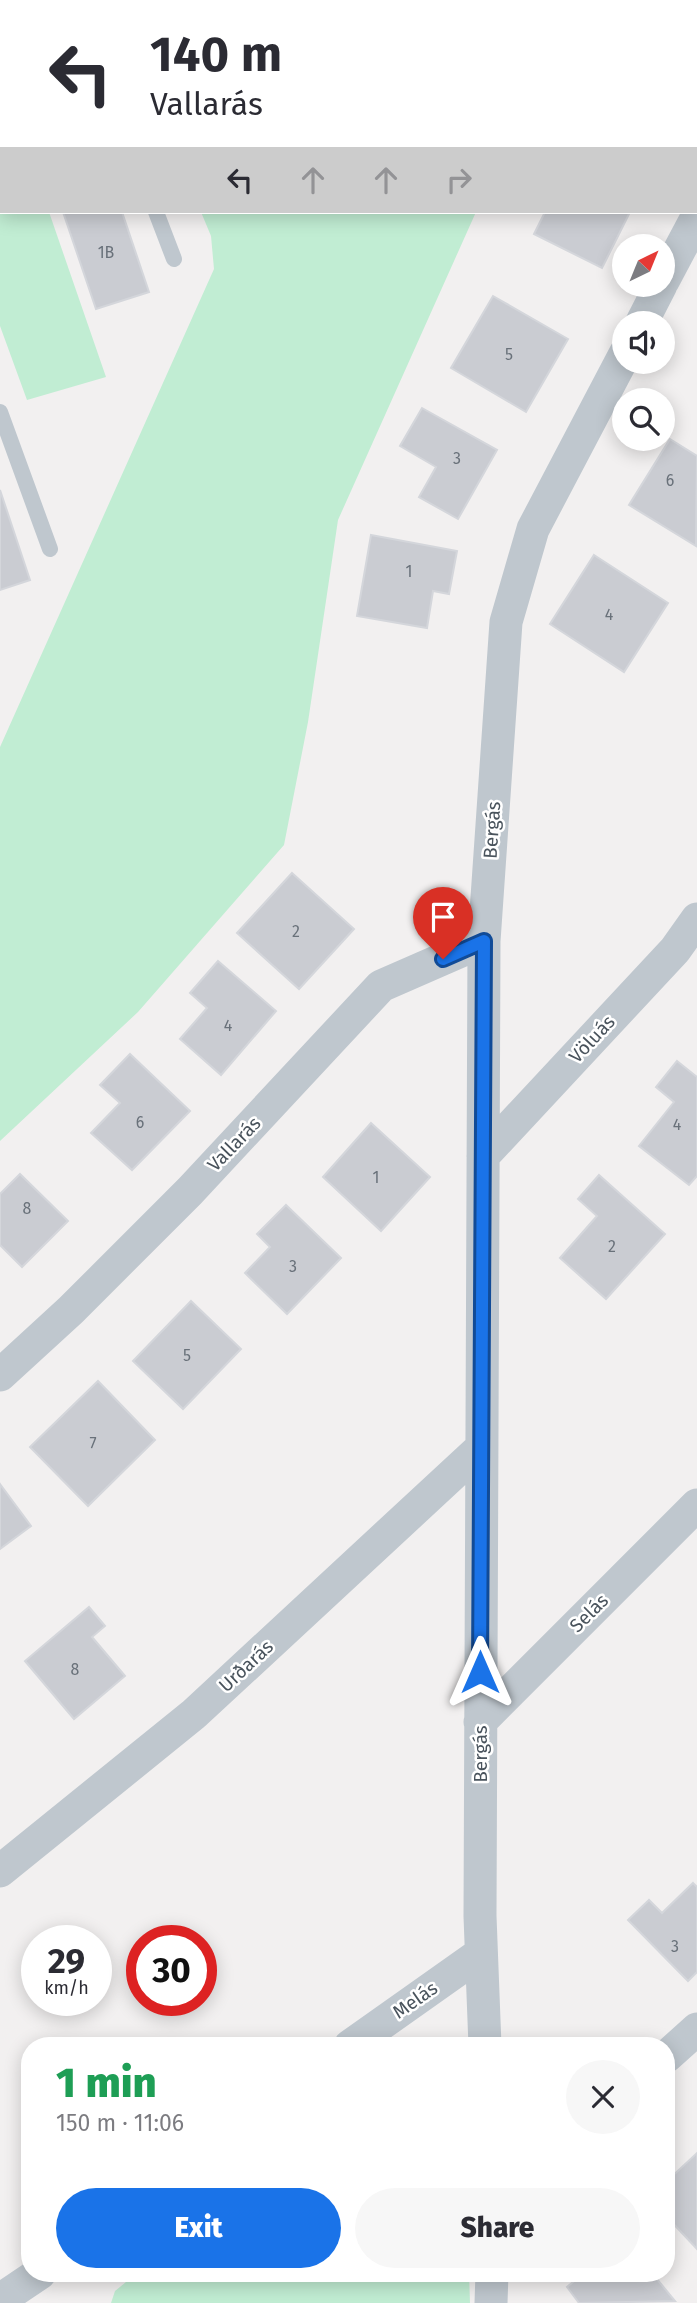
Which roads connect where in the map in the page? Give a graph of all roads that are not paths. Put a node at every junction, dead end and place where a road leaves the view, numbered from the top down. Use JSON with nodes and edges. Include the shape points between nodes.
{"nodes":[{"id":1,"x":157,"y":214,"type":"edge"},
{"id":2,"x":697,"y":217,"type":"edge"},
{"id":3,"x":676,"y":257,"type":"edge"},
{"id":4,"x":174,"y":259,"type":"dead end"},
{"id":5,"x":614,"y":374,"type":"edge"},
{"id":6,"x":0,"y":412,"type":"edge"},
{"id":7,"x":50,"y":549,"type":"dead end"},
{"id":8,"x":697,"y":919,"type":"edge"},
{"id":9,"x":484,"y":941,"type":"junction"},
{"id":10,"x":483,"y":1156,"type":"junction"},
{"id":11,"x":0,"y":1376,"type":"edge"},
{"id":12,"x":481,"y":1448,"type":"junction"},
{"id":13,"x":697,"y":1505,"type":"edge"},
{"id":14,"x":480,"y":1721,"type":"junction"},
{"id":15,"x":0,"y":1871,"type":"edge"},
{"id":16,"x":480,"y":1954,"type":"junction"},
{"id":17,"x":697,"y":2029,"type":"edge"},
{"id":18,"x":363,"y":2037,"type":"edge"},
{"id":19,"x":485,"y":2037,"type":"edge"},
{"id":20,"x":675,"y":2049,"type":"edge"},
{"id":21,"x":27,"y":2282,"type":"edge"},
{"id":22,"x":492,"y":2282,"type":"edge"},
{"id":23,"x":0,"y":2300,"type":"edge"},
{"id":24,"x":491,"y":2303,"type":"edge"}],
"edges":[{"from":1,"to":4,"type":"lane"},
{"from":2,"to":3,"type":"street"},
{"from":5,"to":9,"type":"street","name":"Bergás","via":[[533,529],[506,622]]},
{"from":6,"to":7,"type":"lane"},
{"from":8,"to":10,"type":"street","name":"Völuás","via":[[675,950]]},
{"from":9,"to":10,"type":"street","name":"Bergás"},
{"from":9,"to":11,"type":"street","name":"Vallarás","via":[[381,986],[190,1191]]},
{"from":10,"to":12,"type":"street","name":"Bergás"},
{"from":12,"to":14,"type":"street","name":"Bergás"},
{"from":12,"to":15,"type":"street","name":"Urðarás","via":[[194,1714]]},
{"from":13,"to":14,"type":"street","name":"Selás"},
{"from":14,"to":16,"type":"street","name":"Bergás"},
{"from":16,"to":18,"type":"street","name":"Melás"},
{"from":16,"to":19,"type":"street","name":"Bergás"},
{"from":17,"to":20,"type":"street"},
{"from":21,"to":23,"type":"street"},
{"from":22,"to":24,"type":"street"}]}
